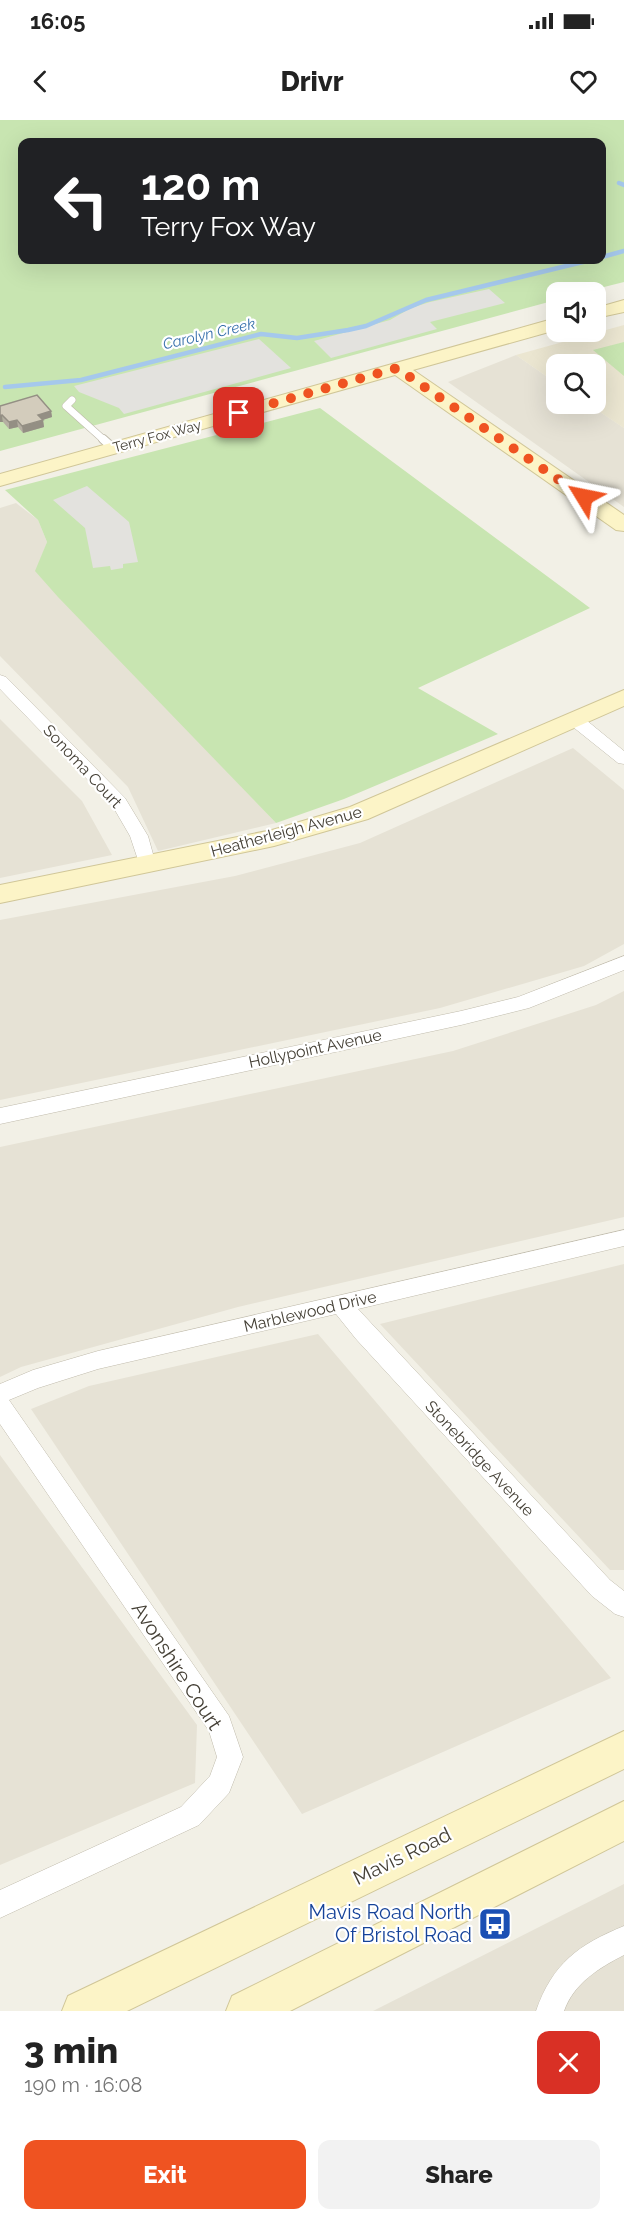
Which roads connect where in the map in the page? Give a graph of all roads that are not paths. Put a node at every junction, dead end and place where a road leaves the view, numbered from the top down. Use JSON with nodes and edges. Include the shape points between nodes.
{"nodes":[{"id":1,"x":624,"y":306,"type":"edge"},
{"id":2,"x":606,"y":311,"type":"edge"},
{"id":3,"x":546,"y":327,"type":"edge"},
{"id":4,"x":397,"y":368,"type":"junction"},
{"id":5,"x":72,"y":400,"type":"dead end"},
{"id":6,"x":113,"y":448,"type":"junction"},
{"id":7,"x":0,"y":480,"type":"edge"},
{"id":8,"x":624,"y":525,"type":"edge"},
{"id":9,"x":0,"y":680,"type":"edge"},
{"id":10,"x":624,"y":697,"type":"edge"},
{"id":11,"x":574,"y":719,"type":"junction"},
{"id":12,"x":624,"y":759,"type":"edge"},
{"id":13,"x":147,"y":865,"type":"junction"},
{"id":14,"x":0,"y":894,"type":"edge"},
{"id":15,"x":624,"y":963,"type":"edge"},
{"id":16,"x":0,"y":1116,"type":"edge"},
{"id":17,"x":624,"y":1238,"type":"edge"},
{"id":18,"x":341,"y":1304,"type":"junction"},
{"id":19,"x":0,"y":1394,"type":"edge"},
{"id":20,"x":0,"y":1405,"type":"edge"},
{"id":21,"x":624,"y":1606,"type":"edge"},
{"id":22,"x":624,"y":1749,"type":"edge"},
{"id":23,"x":624,"y":1820,"type":"edge"},
{"id":24,"x":0,"y":1904,"type":"edge"},
{"id":25,"x":624,"y":1940,"type":"edge"},
{"id":26,"x":83,"y":2011,"type":"edge"},
{"id":27,"x":247,"y":2011,"type":"edge"},
{"id":28,"x":550,"y":2011,"type":"edge"}],
"edges":[{"from":1,"to":2,"type":"street"},
{"from":3,"to":4,"type":"street","name":"Terry Fox Way"},
{"from":4,"to":6,"type":"street","name":"Terry Fox Way"},
{"from":4,"to":8,"type":"street"},
{"from":5,"to":6,"type":"lane","via":[[66,406]]},
{"from":6,"to":7,"type":"street","name":"Terry Fox Way"},
{"from":9,"to":13,"type":"street","name":"Sonoma Court","via":[[119,802],[138,836]]},
{"from":10,"to":11,"type":"street","name":"Heatherleigh Avenue"},
{"from":11,"to":12,"type":"street"},
{"from":11,"to":13,"type":"street","name":"Heatherleigh Avenue","via":[[359,813],[274,838]]},
{"from":13,"to":14,"type":"street","name":"Heatherleigh Avenue"},
{"from":15,"to":16,"type":"street","name":"Hollypoint Avenue","via":[[522,1002],[461,1018]]},
{"from":17,"to":18,"type":"street","name":"Marblewood Drive"},
{"from":18,"to":19,"type":"street","name":"Marblewood Drive","via":[[98,1360]]},
{"from":18,"to":21,"type":"street","name":"Stonebridge Avenue","via":[[593,1579]]},
{"from":20,"to":24,"type":"street","name":"Avonshire Court","via":[[220,1725],[230,1757],[220,1784],[190,1816]]},
{"from":22,"to":26,"type":"street","name":"Mavis Road"},
{"from":23,"to":27,"type":"street"},
{"from":25,"to":28,"type":"street","via":[[583,1961],[563,1983]]}]}
